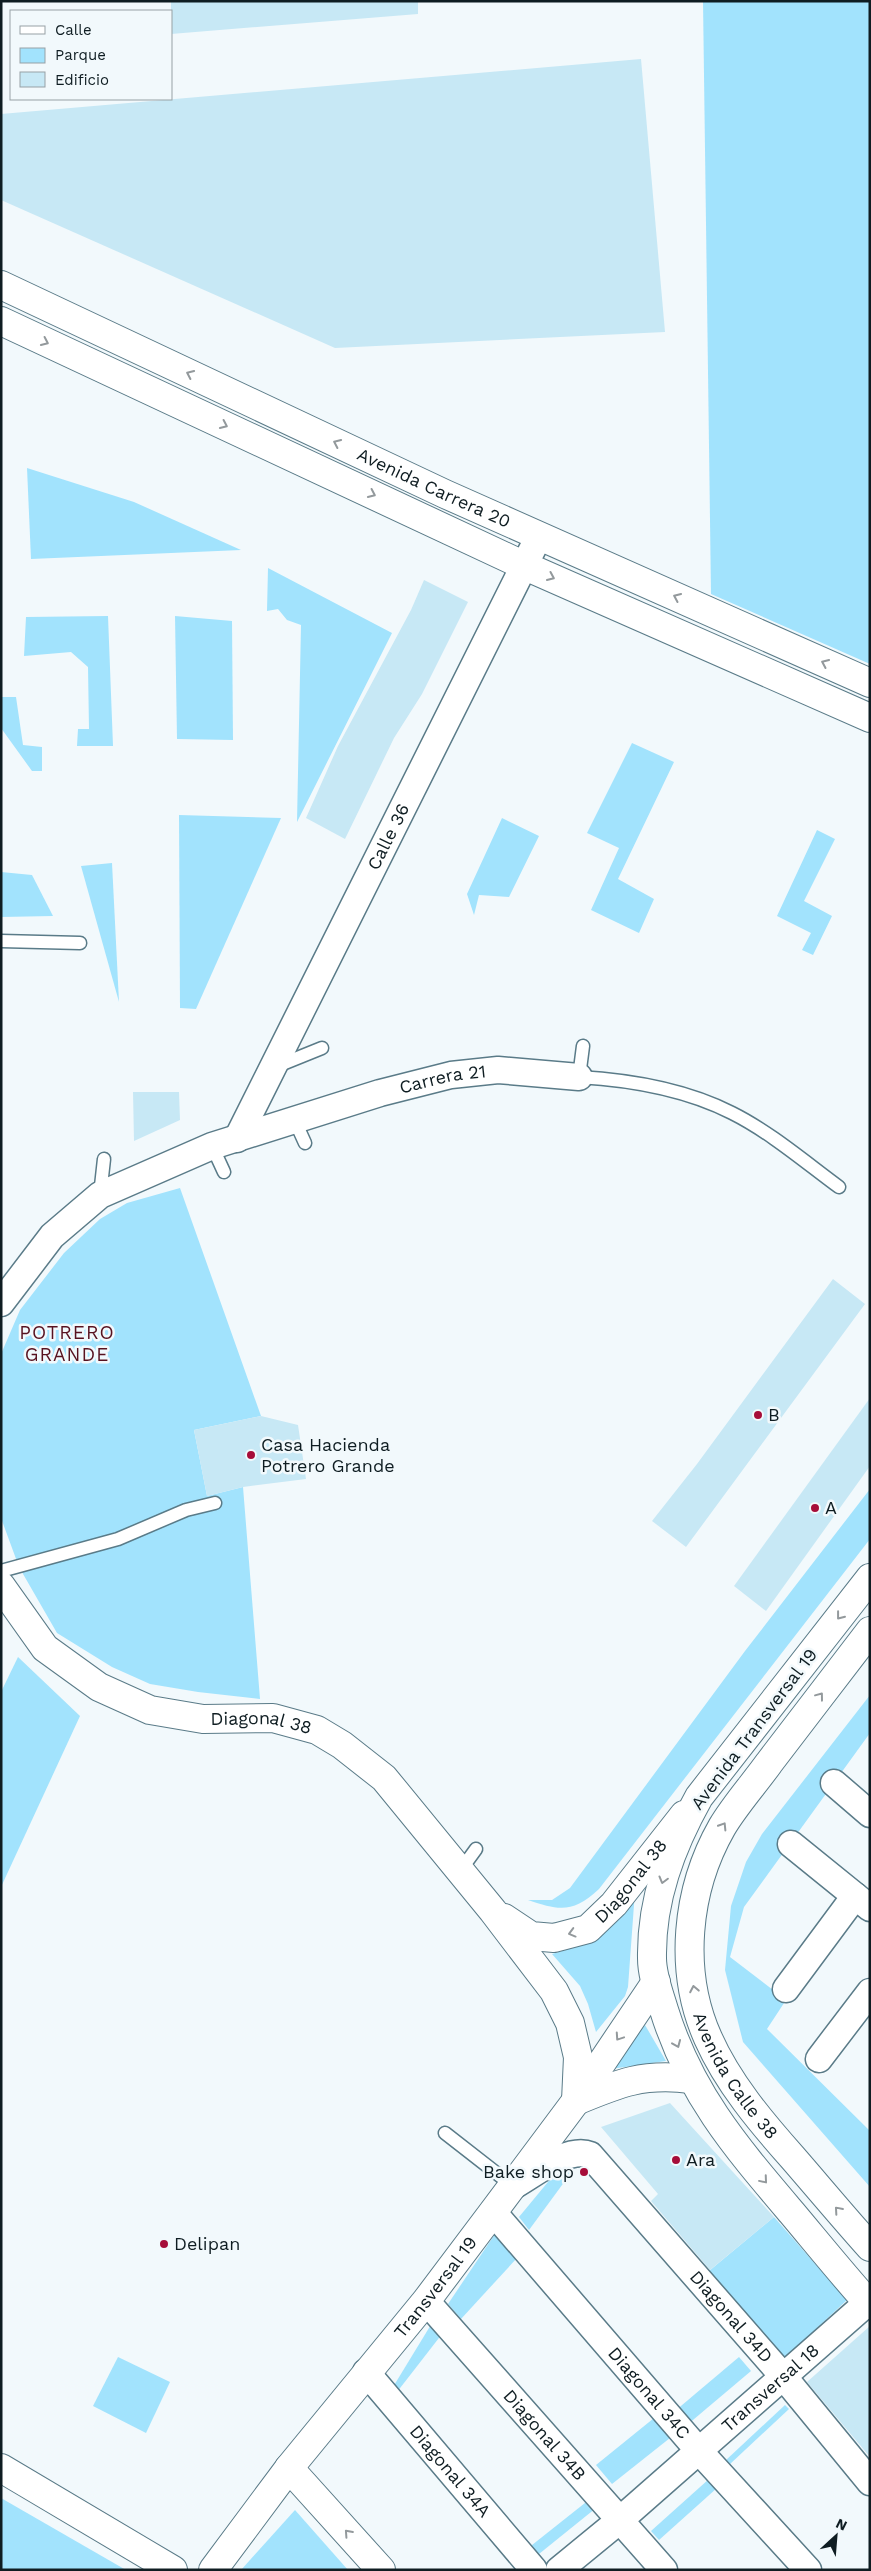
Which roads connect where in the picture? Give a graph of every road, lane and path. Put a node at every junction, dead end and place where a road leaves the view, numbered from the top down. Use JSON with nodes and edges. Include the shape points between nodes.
{"nodes":[{"id":1,"x":1,"y":285,"type":"edge"},
{"id":2,"x":1,"y":321,"type":"edge"},
{"id":3,"x":539,"y":536,"type":"junction"},
{"id":4,"x":525,"y":566,"type":"junction"},
{"id":5,"x":870,"y":683,"type":"edge"},
{"id":6,"x":870,"y":718,"type":"edge"},
{"id":7,"x":1,"y":941,"type":"edge"},
{"id":8,"x":80,"y":942,"type":"dead end"},
{"id":9,"x":583,"y":1046,"type":"dead end"},
{"id":10,"x":322,"y":1048,"type":"dead end"},
{"id":11,"x":275,"y":1067,"type":"junction"},
{"id":12,"x":579,"y":1077,"type":"junction"},
{"id":13,"x":237,"y":1139,"type":"junction"},
{"id":14,"x":212,"y":1146,"type":"junction"},
{"id":15,"x":104,"y":1159,"type":"dead end"},
{"id":16,"x":224,"y":1172,"type":"dead end"},
{"id":17,"x":839,"y":1187,"type":"dead end"},
{"id":18,"x":100,"y":1195,"type":"junction"},
{"id":19,"x":1,"y":1303,"type":"edge"},
{"id":20,"x":215,"y":1503,"type":"dead end"},
{"id":21,"x":1,"y":1571,"type":"edge"},
{"id":22,"x":870,"y":1578,"type":"edge"},
{"id":23,"x":1,"y":1586,"type":"edge"},
{"id":24,"x":870,"y":1630,"type":"edge"},
{"id":25,"x":834,"y":1783,"type":"dead end"},
{"id":26,"x":699,"y":1797,"type":"junction"},
{"id":27,"x":870,"y":1814,"type":"edge"},
{"id":28,"x":791,"y":1844,"type":"dead end"},
{"id":29,"x":476,"y":1849,"type":"dead end"},
{"id":30,"x":702,"y":1870,"type":"joint"},
{"id":31,"x":460,"y":1871,"type":"junction"},
{"id":32,"x":862,"y":1902,"type":"edge"},
{"id":33,"x":492,"y":1911,"type":"junction"},
{"id":34,"x":656,"y":1982,"type":"junction"},
{"id":35,"x":786,"y":1989,"type":"dead end"},
{"id":36,"x":870,"y":1992,"type":"edge"},
{"id":37,"x":819,"y":2059,"type":"dead end"},
{"id":38,"x":691,"y":2079,"type":"junction"},
{"id":39,"x":576,"y":2101,"type":"junction"},
{"id":40,"x":446,"y":2133,"type":"dead end"},
{"id":41,"x":513,"y":2186,"type":"junction"},
{"id":42,"x":493,"y":2212,"type":"junction"},
{"id":43,"x":870,"y":2247,"type":"edge"},
{"id":44,"x":426,"y":2301,"type":"junction"},
{"id":45,"x":869,"y":2304,"type":"edge"},
{"id":46,"x":366,"y":2372,"type":"junction"},
{"id":47,"x":783,"y":2376,"type":"junction"},
{"id":48,"x":699,"y":2451,"type":"junction"},
{"id":49,"x":1,"y":2468,"type":"edge"},
{"id":50,"x":289,"y":2468,"type":"junction"},
{"id":51,"x":870,"y":2482,"type":"edge"},
{"id":52,"x":620,"y":2520,"type":"junction"},
{"id":53,"x":173,"y":2570,"type":"edge"},
{"id":54,"x":213,"y":2570,"type":"edge"},
{"id":55,"x":380,"y":2570,"type":"edge"},
{"id":56,"x":534,"y":2570,"type":"edge"},
{"id":57,"x":559,"y":2570,"type":"edge"},
{"id":58,"x":664,"y":2570,"type":"edge"},
{"id":59,"x":808,"y":2570,"type":"edge"}],
"edges":[{"from":3,"to":1,"type":"street","name":"Avenida Carrera 20","one_way":true},
{"from":2,"to":4,"type":"street","name":"Avenida Carrera 20","one_way":true},
{"from":3,"to":4,"type":"street","name":"Calle 36"},
{"from":5,"to":3,"type":"street","name":"Avenida Carrera 20","one_way":true},
{"from":4,"to":6,"type":"street","name":"Avenida Carrera 20","one_way":true},
{"from":4,"to":11,"type":"street","name":"Calle 36"},
{"from":7,"to":8,"type":"lane"},
{"from":9,"to":12,"type":"lane"},
{"from":10,"to":11,"type":"lane"},
{"from":11,"to":13,"type":"street","name":"Calle 36"},
{"from":12,"to":13,"type":"street","name":"Carrera 21","via":[[498,1070],[451,1074],[380,1093],[300,1132]]},
{"from":12,"to":17,"type":"lane","name":"Carrera 21","via":[[634,1082],[689,1095],[732,1113]]},
{"from":13,"to":14,"type":"street","name":"Carrera 21"},
{"from":14,"to":16,"type":"lane"},
{"from":14,"to":18,"type":"street","name":"Carrera 21"},
{"from":15,"to":18,"type":"lane"},
{"from":18,"to":19,"type":"street","name":"Carrera 21","via":[[52,1236]]},
{"from":20,"to":21,"type":"lane","via":[[186,1510],[118,1539]]},
{"from":22,"to":26,"type":"street","name":"Avenida Transversal 19","one_way":true},
{"from":23,"to":31,"type":"street","name":"Diagonal 38","via":[[45,1648],[99,1687],[150,1710],[203,1719],[273,1718],[317,1730],[342,1745],[384,1778]]},
{"from":30,"to":24,"type":"street","name":"Avenida Transversal 19","one_way":true,"via":[[723,1825]]},
{"from":25,"to":27,"type":"street"},
{"from":26,"to":33,"type":"street","name":"Diagonal 38","one_way":true,"via":[[614,1904],[588,1929],[554,1938],[531,1936]]},
{"from":26,"to":34,"type":"street","name":"Avenida Transversal 19","one_way":true,"via":[[680,1832],[661,1883],[653,1927],[652,1960]]},
{"from":28,"to":32,"type":"street"},
{"from":29,"to":31,"type":"lane"},
{"from":43,"to":30,"type":"street","name":"Avenida Calle 38","one_way":true,"via":[[760,2120],[722,2066],[707,2037],[694,1989],[689,1947],[693,1904]]},
{"from":31,"to":33,"type":"street","name":"Diagonal 38"},
{"from":32,"to":35,"type":"street"},
{"from":33,"to":39,"type":"street","name":"Diagonal 38","via":[[554,1991],[570,2023],[578,2057]]},
{"from":34,"to":38,"type":"street","name":"Avenida Calle 38","one_way":true},
{"from":34,"to":39,"type":"street","name":"Transversal 19","one_way":true},
{"from":36,"to":37,"type":"street"},
{"from":38,"to":39,"type":"street","via":[[644,2078]]},
{"from":38,"to":45,"type":"street","name":"Avenida Calle 38","one_way":true,"via":[[734,2145]]},
{"from":39,"to":41,"type":"street","name":"Transversal 19"},
{"from":40,"to":41,"type":"lane"},
{"from":41,"to":42,"type":"street","name":"Transversal 19"},
{"from":41,"to":47,"type":"street","name":"Diagonal 34D","via":[[569,2154],[582,2152],[590,2155]]},
{"from":42,"to":44,"type":"street","name":"Transversal 19"},
{"from":42,"to":48,"type":"street","name":"Diagonal 34C"},
{"from":44,"to":46,"type":"street","name":"Transversal 19"},
{"from":44,"to":52,"type":"street","name":"Diagonal 34B"},
{"from":45,"to":47,"type":"street","name":"Transversal 18"},
{"from":46,"to":50,"type":"street","name":"Transversal 19"},
{"from":46,"to":56,"type":"street","name":"Diagonal 34A"},
{"from":47,"to":48,"type":"street","name":"Transversal 18"},
{"from":47,"to":51,"type":"street","name":"Diagonal 34D"},
{"from":48,"to":52,"type":"street","name":"Transversal 18"},
{"from":48,"to":59,"type":"street","name":"Diagonal 34C"},
{"from":49,"to":53,"type":"street"},
{"from":50,"to":54,"type":"street","name":"Transversal 19"},
{"from":55,"to":50,"type":"street","one_way":true},
{"from":52,"to":57,"type":"street","name":"Transversal 18"},
{"from":52,"to":58,"type":"street","name":"Diagonal 34B"}]}
